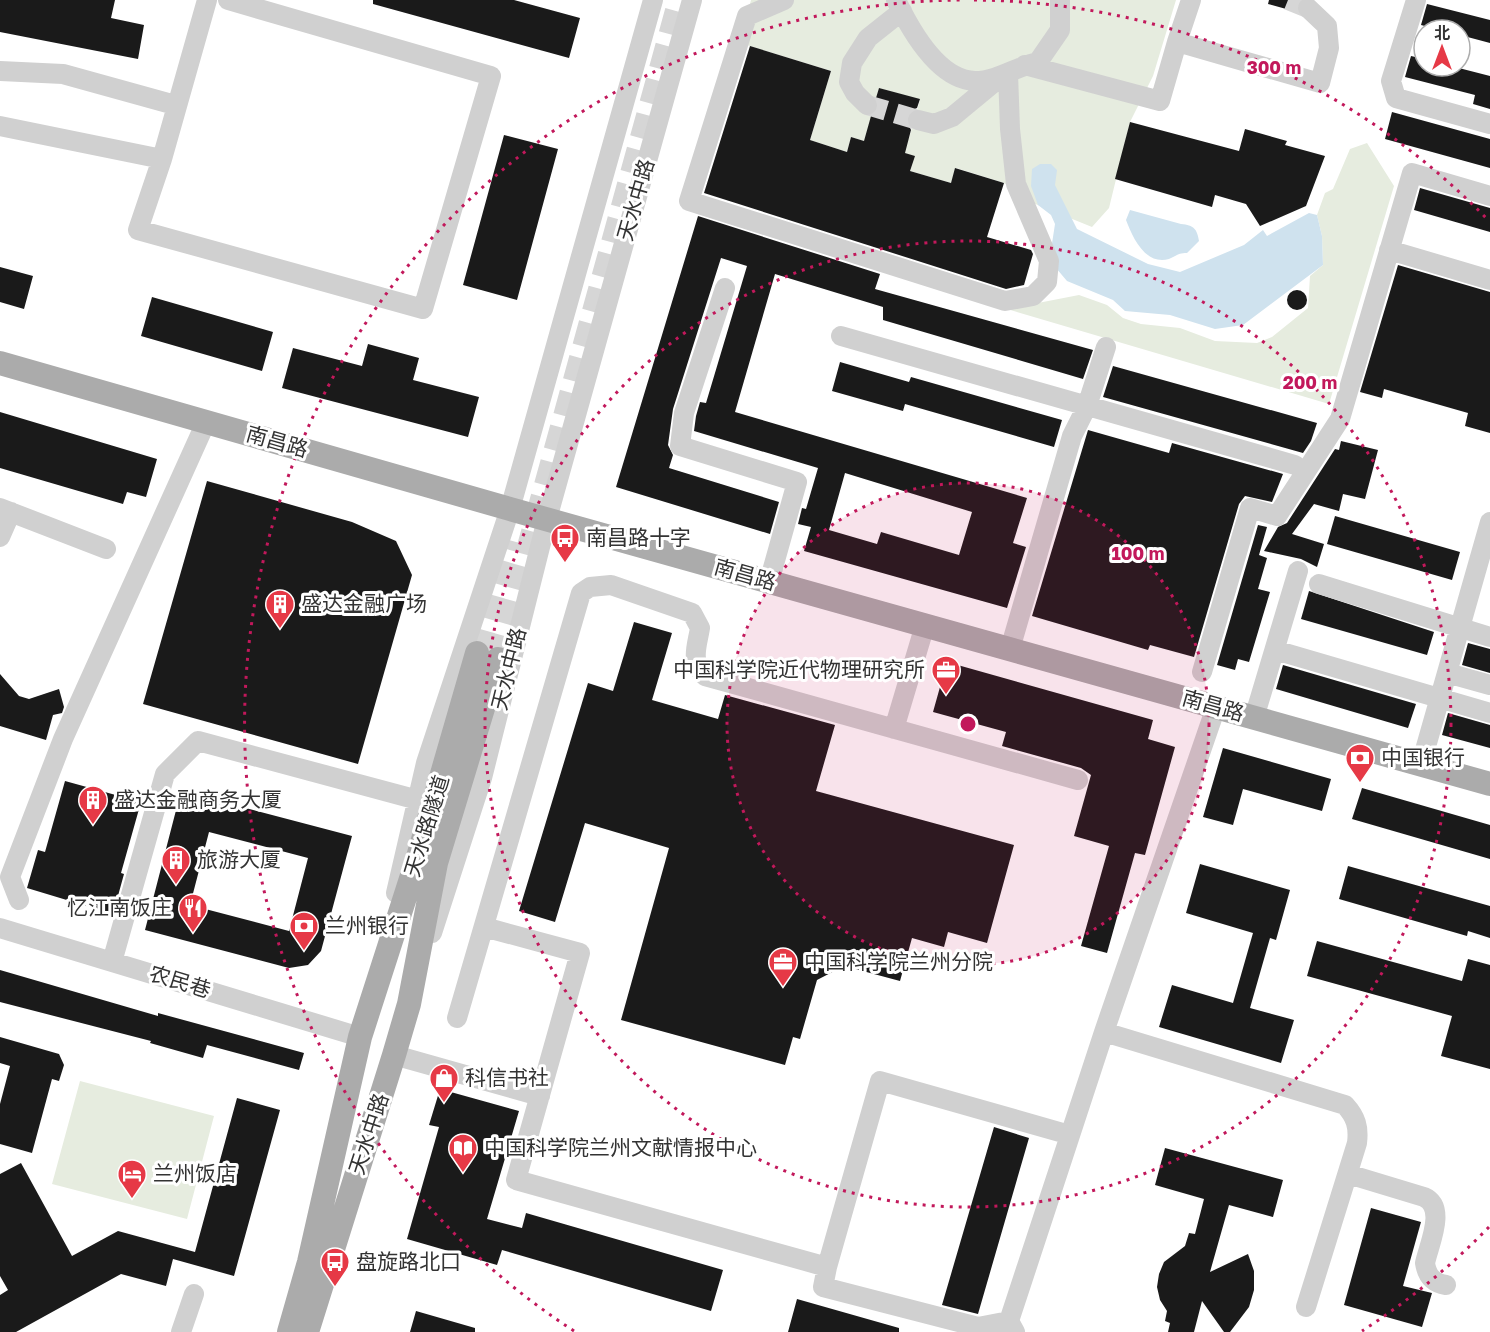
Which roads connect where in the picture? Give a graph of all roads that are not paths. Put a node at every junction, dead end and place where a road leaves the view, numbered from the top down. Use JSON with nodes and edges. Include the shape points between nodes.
{"nodes":[{"id":1,"x":207,"y":0,"type":"edge"},
{"id":2,"x":228,"y":0,"type":"edge"},
{"id":3,"x":653,"y":0,"type":"edge"},
{"id":4,"x":692,"y":0,"type":"edge"},
{"id":5,"x":784,"y":0,"type":"edge"},
{"id":6,"x":1060,"y":0,"type":"edge"},
{"id":7,"x":1191,"y":0,"type":"edge"},
{"id":8,"x":1416,"y":0,"type":"edge"},
{"id":9,"x":899,"y":6,"type":"edge"},
{"id":10,"x":1308,"y":8,"type":"tunnel mouth"},
{"id":11,"x":1177,"y":42,"type":"junction"},
{"id":12,"x":1017,"y":69,"type":"junction"},
{"id":13,"x":0,"y":71,"type":"edge"},
{"id":14,"x":176,"y":105,"type":"junction"},
{"id":15,"x":867,"y":105,"type":"tunnel mouth"},
{"id":16,"x":918,"y":120,"type":"tunnel mouth"},
{"id":17,"x":1490,"y":124,"type":"edge"},
{"id":18,"x":0,"y":126,"type":"edge"},
{"id":19,"x":162,"y":159,"type":"junction"},
{"id":20,"x":1490,"y":196,"type":"edge"},
{"id":21,"x":1389,"y":250,"type":"junction"},
{"id":22,"x":1490,"y":280,"type":"edge"},
{"id":23,"x":724,"y":288,"type":"dead end"},
{"id":24,"x":841,"y":336,"type":"dead end"},
{"id":25,"x":1106,"y":347,"type":"dead end"},
{"id":26,"x":0,"y":363,"type":"edge"},
{"id":27,"x":1087,"y":406,"type":"junction"},
{"id":28,"x":206,"y":422,"type":"junction"},
{"id":29,"x":1294,"y":465,"type":"dead end"},
{"id":30,"x":510,"y":509,"type":"junction"},
{"id":31,"x":6,"y":510,"type":"edge"},
{"id":32,"x":547,"y":519,"type":"junction"},
{"id":33,"x":1490,"y":522,"type":"edge"},
{"id":34,"x":0,"y":537,"type":"edge"},
{"id":35,"x":1486,"y":546,"type":"edge"},
{"id":36,"x":106,"y":549,"type":"dead end"},
{"id":37,"x":1298,"y":571,"type":"dead end"},
{"id":38,"x":769,"y":582,"type":"junction"},
{"id":39,"x":1319,"y":584,"type":"dead end"},
{"id":40,"x":925,"y":625,"type":"junction"},
{"id":41,"x":1460,"y":628,"type":"junction"},
{"id":42,"x":1490,"y":637,"type":"edge"},
{"id":43,"x":1010,"y":649,"type":"junction"},
{"id":44,"x":1275,"y":650,"type":"junction"},
{"id":45,"x":1202,"y":672,"type":"dead end"},
{"id":46,"x":1447,"y":673,"type":"junction"},
{"id":47,"x":1490,"y":685,"type":"edge"},
{"id":48,"x":1440,"y":698,"type":"junction"},
{"id":49,"x":1216,"y":707,"type":"junction"},
{"id":50,"x":1490,"y":712,"type":"edge"},
{"id":51,"x":1254,"y":718,"type":"junction"},
{"id":52,"x":894,"y":729,"type":"junction"},
{"id":53,"x":1421,"y":764,"type":"junction"},
{"id":54,"x":1078,"y":780,"type":"dead end"},
{"id":55,"x":1490,"y":784,"type":"edge"},
{"id":56,"x":418,"y":800,"type":"junction"},
{"id":57,"x":484,"y":927,"type":"junction"},
{"id":58,"x":5,"y":929,"type":"edge"},
{"id":59,"x":112,"y":962,"type":"junction"},
{"id":60,"x":372,"y":998,"type":"junction"},
{"id":61,"x":409,"y":1004,"type":"junction"},
{"id":62,"x":457,"y":1018,"type":"dead end"},
{"id":63,"x":1104,"y":1032,"type":"junction"},
{"id":64,"x":360,"y":1037,"type":"junction"},
{"id":65,"x":394,"y":1055,"type":"junction"},
{"id":66,"x":540,"y":1096,"type":"junction"},
{"id":67,"x":1070,"y":1135,"type":"junction"},
{"id":68,"x":1348,"y":1174,"type":"junction"},
{"id":69,"x":827,"y":1268,"type":"junction"},
{"id":70,"x":1446,"y":1285,"type":"dead end"},
{"id":71,"x":194,"y":1294,"type":"dead end"},
{"id":72,"x":1306,"y":1307,"type":"dead end"},
{"id":73,"x":1012,"y":1327,"type":"edge"},
{"id":74,"x":181,"y":1332,"type":"edge"},
{"id":75,"x":289,"y":1332,"type":"edge"},
{"id":76,"x":307,"y":1332,"type":"edge"}],
"edges":[{"from":1,"to":14,"type":"street"},
{"from":2,"to":19,"type":"street","via":[[491,76],[423,309],[138,230]]},
{"from":3,"to":30,"type":"street","name":"天水中路"},
{"from":4,"to":32,"type":"street","name":"天水中路"},
{"from":5,"to":12,"type":"street","via":[[747,16],[689,201],[1005,301],[1033,296],[1047,282],[1049,261],[1016,184]]},
{"from":6,"to":12,"type":"street","via":[[1060,30],[1038,63]]},
{"from":7,"to":11,"type":"street"},
{"from":8,"to":17,"type":"street","via":[[1391,81],[1396,98]]},
{"from":9,"to":12,"type":"street","via":[[922,46],[937,63],[959,76],[975,81]]},
{"from":9,"to":15,"type":"street","via":[[868,38],[852,63],[849,82]]},
{"from":10,"to":11,"type":"street","via":[[1327,26],[1329,48],[1320,83]]},
{"from":11,"to":12,"type":"street","via":[[1160,101]]},
{"from":12,"to":16,"type":"street","via":[[982,89],[951,117],[934,124]]},
{"from":13,"to":14,"type":"street","via":[[63,74]]},
{"from":14,"to":19,"type":"street"},
{"from":18,"to":19,"type":"street"},
{"from":20,"to":21,"type":"street","via":[[1412,173]]},
{"from":21,"to":22,"type":"street"},
{"from":21,"to":45,"type":"street","via":[[1340,418],[1277,516],[1250,508]]},
{"from":23,"to":38,"type":"street","via":[[684,413],[680,446],[797,482]]},
{"from":24,"to":27,"type":"street"},
{"from":25,"to":27,"type":"street"},
{"from":26,"to":28,"type":"main road","name":"南昌路"},
{"from":27,"to":29,"type":"street"},
{"from":27,"to":43,"type":"street","via":[[1072,436]]},
{"from":28,"to":30,"type":"main road","name":"南昌路"},
{"from":28,"to":58,"type":"street","via":[[63,739],[10,877],[22,891]]},
{"from":30,"to":32,"type":"main road","name":"南昌路"},
{"from":30,"to":56,"type":"street","name":"天水中路","via":[[426,763]]},
{"from":31,"to":34,"type":"street"},
{"from":31,"to":36,"type":"street"},
{"from":32,"to":38,"type":"main road","name":"南昌路"},
{"from":32,"to":61,"type":"street","name":"天水中路","via":[[482,778]]},
{"from":33,"to":35,"type":"street"},
{"from":35,"to":41,"type":"street"},
{"from":37,"to":44,"type":"street"},
{"from":38,"to":40,"type":"main road","name":"南昌路"},
{"from":39,"to":41,"type":"street"},
{"from":40,"to":43,"type":"main road","name":"南昌路"},
{"from":40,"to":52,"type":"street"},
{"from":41,"to":42,"type":"street"},
{"from":41,"to":46,"type":"street"},
{"from":43,"to":49,"type":"main road","name":"南昌路"},
{"from":44,"to":48,"type":"street"},
{"from":44,"to":51,"type":"street"},
{"from":46,"to":47,"type":"street"},
{"from":46,"to":48,"type":"street"},
{"from":48,"to":50,"type":"street"},
{"from":48,"to":53,"type":"street"},
{"from":49,"to":51,"type":"main road","name":"南昌路"},
{"from":49,"to":63,"type":"street"},
{"from":51,"to":53,"type":"main road","name":"南昌路"},
{"from":52,"to":54,"type":"street"},
{"from":52,"to":57,"type":"street","via":[[705,676],[695,663],[694,647],[700,628],[692,613],[611,585],[590,587],[581,592]]},
{"from":53,"to":55,"type":"main road","name":"南昌路"},
{"from":56,"to":59,"type":"street","via":[[198,741],[165,774]]},
{"from":56,"to":60,"type":"street","name":"天水中路"},
{"from":57,"to":62,"type":"street"},
{"from":57,"to":66,"type":"street","via":[[580,953]]},
{"from":58,"to":59,"type":"street","name":"农民巷"},
{"from":59,"to":64,"type":"street","name":"农民巷"},
{"from":60,"to":61,"type":"main road","name":"天水路隧道","via":[[487,656],[436,863]]},
{"from":60,"to":64,"type":"main road","name":"天水中路"},
{"from":61,"to":65,"type":"main road","name":"天水中路"},
{"from":63,"to":67,"type":"street"},
{"from":63,"to":68,"type":"street","via":[[1345,1105],[1357,1122],[1358,1132]]},
{"from":64,"to":75,"type":"main road","name":"天水中路","via":[[309,1262]]},
{"from":65,"to":66,"type":"street"},
{"from":65,"to":76,"type":"main road","name":"天水中路"},
{"from":66,"to":69,"type":"street","via":[[516,1180]]},
{"from":67,"to":69,"type":"street","via":[[880,1081]]},
{"from":67,"to":73,"type":"street"},
{"from":68,"to":70,"type":"street","via":[[1433,1202],[1437,1212],[1426,1270],[1433,1281]]},
{"from":68,"to":72,"type":"street"},
{"from":69,"to":73,"type":"street","via":[[823,1287],[978,1327]]},
{"from":71,"to":74,"type":"street"}]}
